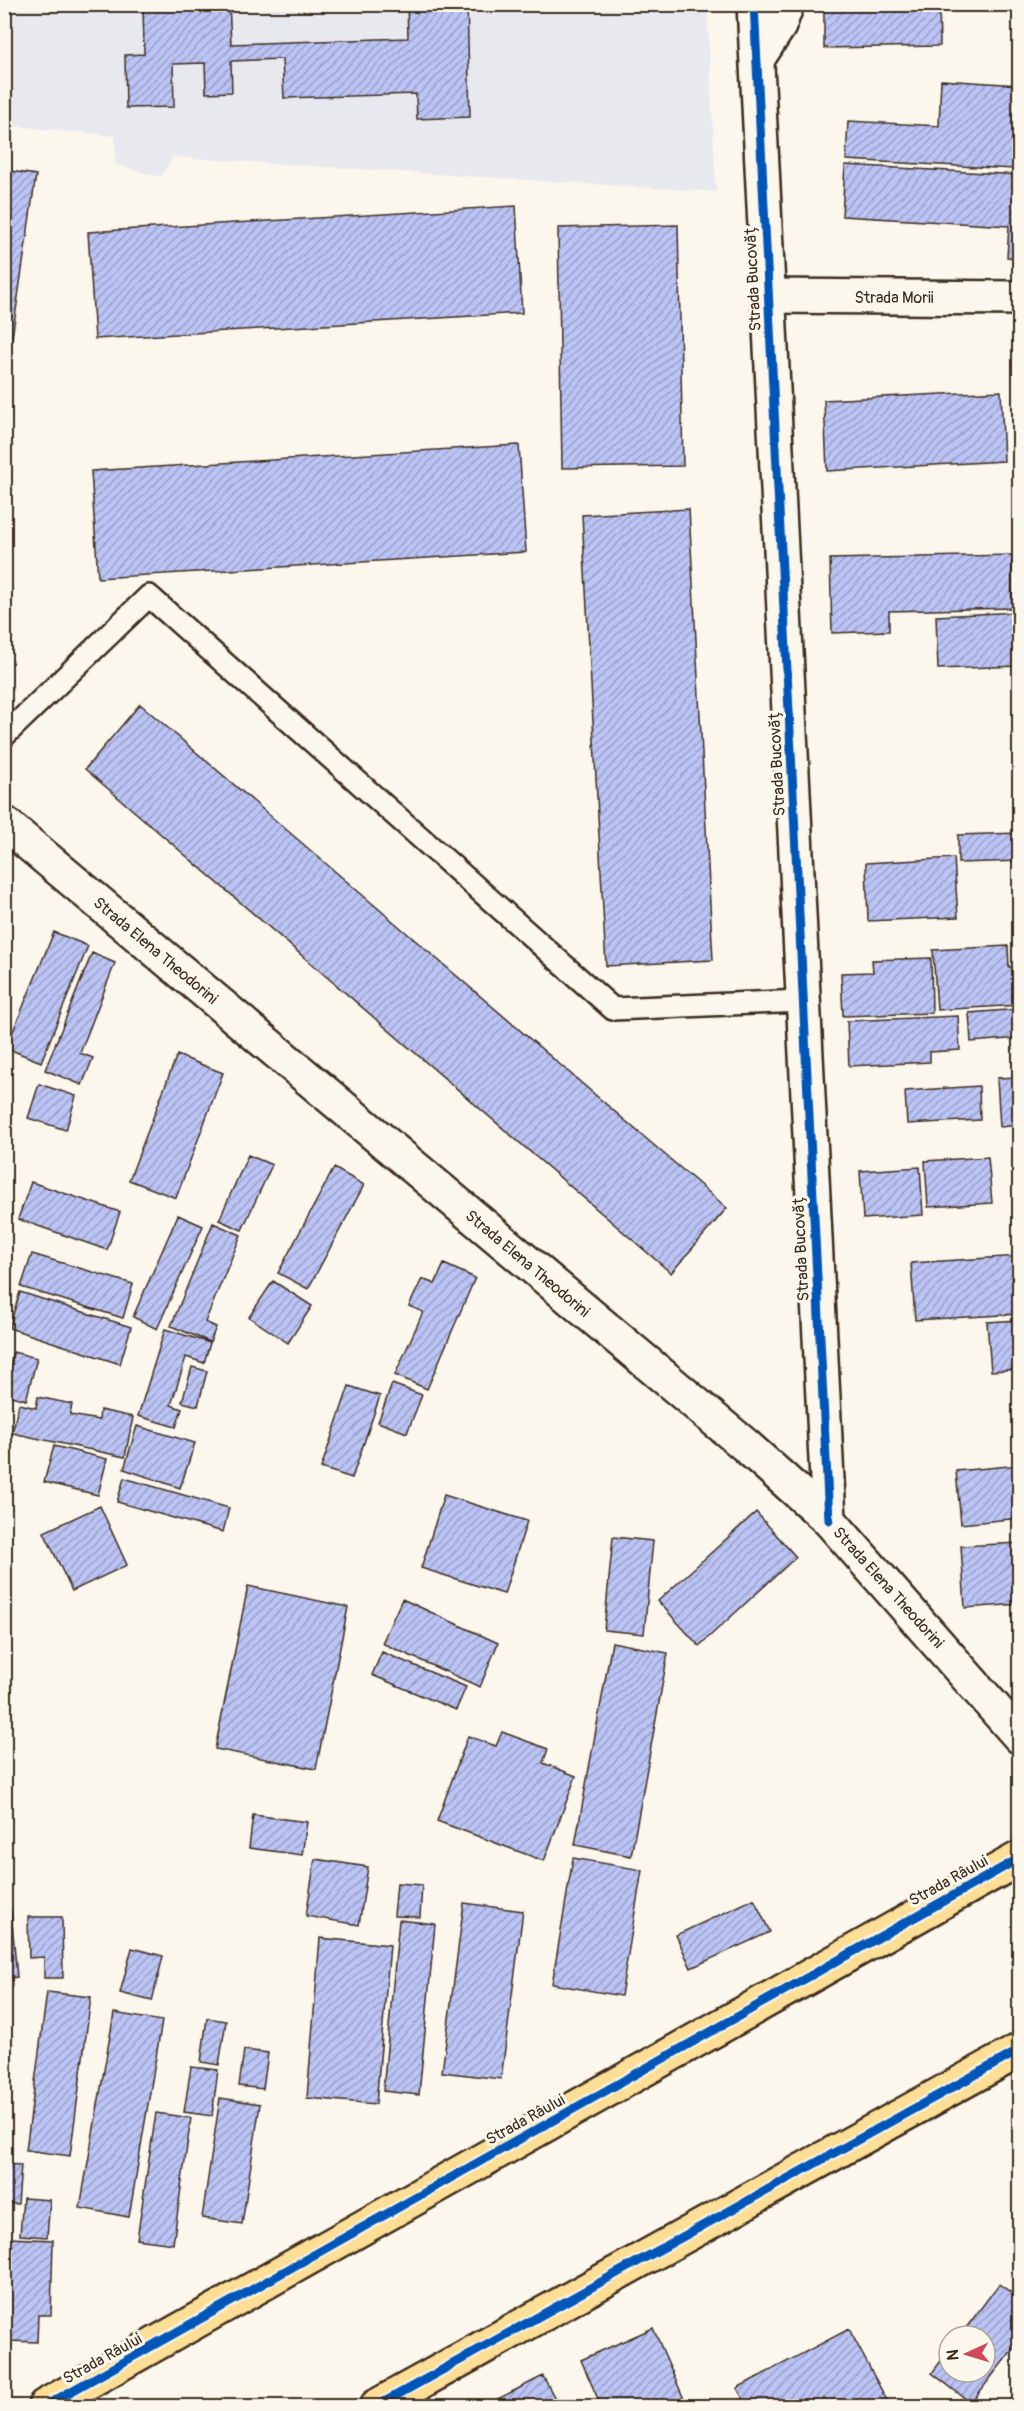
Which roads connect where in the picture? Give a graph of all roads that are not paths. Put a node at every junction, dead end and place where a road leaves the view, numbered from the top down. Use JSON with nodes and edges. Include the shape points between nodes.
{"nodes":[{"id":1,"x":754,"y":4,"type":"edge"},
{"id":2,"x":787,"y":4,"type":"edge"},
{"id":3,"x":758,"y":58,"type":"junction"},
{"id":4,"x":768,"y":296,"type":"junction"},
{"id":5,"x":1020,"y":298,"type":"edge"},
{"id":6,"x":4,"y":736,"type":"edge"},
{"id":7,"x":4,"y":823,"type":"edge"},
{"id":8,"x":803,"y":1001,"type":"junction"},
{"id":9,"x":829,"y":1520,"type":"junction"},
{"id":10,"x":1020,"y":1737,"type":"edge"},
{"id":11,"x":1020,"y":1858,"type":"edge"},
{"id":12,"x":1020,"y":2050,"type":"edge"},
{"id":13,"x":45,"y":2406,"type":"edge"},
{"id":14,"x":377,"y":2406,"type":"edge"}],
"edges":[{"from":1,"to":3,"type":"street","name":"Strada Bucovăț"},
{"from":2,"to":3,"type":"street","via":[[779,26]]},
{"from":3,"to":4,"type":"street","name":"Strada Bucovăț"},
{"from":4,"to":5,"type":"street","name":"Strada Morii"},
{"from":4,"to":8,"type":"street","name":"Strada Bucovăț"},
{"from":6,"to":8,"type":"lane","via":[[149,596],[613,1009]]},
{"from":7,"to":9,"type":"street","name":"Strada Elena Theodorini","via":[[745,1445]]},
{"from":8,"to":9,"type":"street","name":"Strada Bucovăț"},
{"from":9,"to":10,"type":"street","name":"Strada Elena Theodorini"},
{"from":11,"to":13,"type":"main road","name":"Strada Râului"},
{"from":12,"to":14,"type":"main road"}]}
